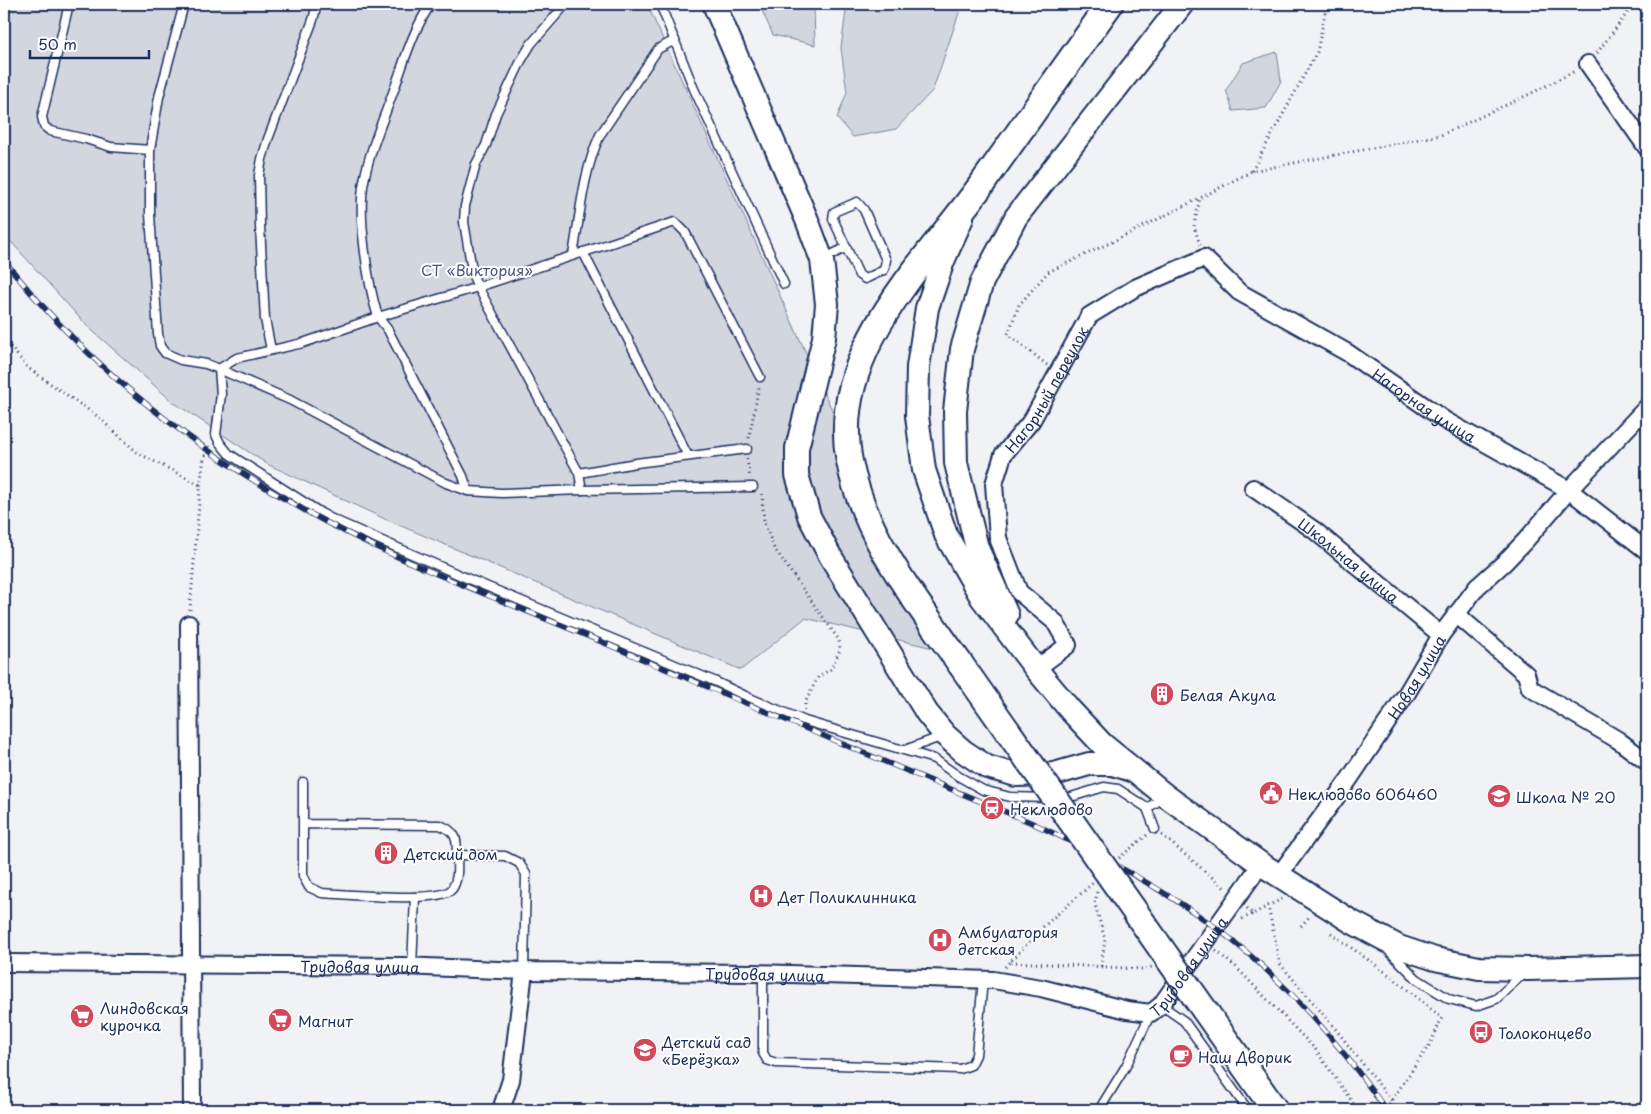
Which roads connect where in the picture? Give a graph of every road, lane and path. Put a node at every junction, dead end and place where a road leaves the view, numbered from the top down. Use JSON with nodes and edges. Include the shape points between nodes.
{"nodes":[{"id":1,"x":68,"y":4,"type":"edge"},
{"id":2,"x":184,"y":4,"type":"edge"},
{"id":3,"x":318,"y":4,"type":"edge"},
{"id":4,"x":431,"y":4,"type":"edge"},
{"id":5,"x":566,"y":4,"type":"edge"},
{"id":6,"x":660,"y":4,"type":"edge"},
{"id":7,"x":714,"y":4,"type":"edge"},
{"id":8,"x":1110,"y":4,"type":"edge"},
{"id":9,"x":1182,"y":4,"type":"edge"},
{"id":10,"x":1326,"y":4,"type":"edge"},
{"id":11,"x":1634,"y":4,"type":"edge"},
{"id":12,"x":675,"y":40,"type":"junction"},
{"id":13,"x":1588,"y":64,"type":"junction"},
{"id":14,"x":1647,"y":148,"type":"edge"},
{"id":15,"x":150,"y":150,"type":"junction"},
{"id":16,"x":1252,"y":171,"type":"junction"},
{"id":17,"x":980,"y":186,"type":"junction"},
{"id":18,"x":1200,"y":198,"type":"junction"},
{"id":19,"x":846,"y":248,"type":"junction"},
{"id":20,"x":583,"y":252,"type":"junction"},
{"id":21,"x":573,"y":255,"type":"junction"},
{"id":22,"x":1204,"y":258,"type":"junction"},
{"id":23,"x":822,"y":260,"type":"junction"},
{"id":24,"x":784,"y":284,"type":"dead end"},
{"id":25,"x":478,"y":287,"type":"junction"},
{"id":26,"x":378,"y":317,"type":"junction"},
{"id":27,"x":4,"y":339,"type":"edge"},
{"id":28,"x":271,"y":350,"type":"junction"},
{"id":29,"x":218,"y":369,"type":"junction"},
{"id":30,"x":1058,"y":372,"type":"junction"},
{"id":31,"x":760,"y":377,"type":"joint"},
{"id":32,"x":1647,"y":407,"type":"edge"},
{"id":33,"x":216,"y":435,"type":"junction"},
{"id":34,"x":747,"y":449,"type":"junction"},
{"id":35,"x":688,"y":456,"type":"junction"},
{"id":36,"x":579,"y":474,"type":"junction"},
{"id":37,"x":202,"y":486,"type":"junction"},
{"id":38,"x":753,"y":488,"type":"junction"},
{"id":39,"x":1253,"y":488,"type":"dead end"},
{"id":40,"x":582,"y":490,"type":"junction"},
{"id":41,"x":1569,"y":490,"type":"junction"},
{"id":42,"x":468,"y":491,"type":"junction"},
{"id":43,"x":1647,"y":551,"type":"edge"},
{"id":44,"x":1456,"y":614,"type":"junction"},
{"id":45,"x":189,"y":624,"type":"joint"},
{"id":46,"x":1441,"y":636,"type":"junction"},
{"id":47,"x":1029,"y":660,"type":"junction"},
{"id":48,"x":805,"y":721,"type":"junction"},
{"id":49,"x":945,"y":735,"type":"junction"},
{"id":50,"x":905,"y":750,"type":"junction"},
{"id":51,"x":1647,"y":762,"type":"edge"},
{"id":52,"x":1136,"y":772,"type":"junction"},
{"id":53,"x":303,"y":782,"type":"dead end"},
{"id":54,"x":1166,"y":796,"type":"junction"},
{"id":55,"x":1147,"y":808,"type":"junction"},
{"id":56,"x":303,"y":824,"type":"junction"},
{"id":57,"x":1155,"y":829,"type":"junction"},
{"id":58,"x":457,"y":855,"type":"junction"},
{"id":59,"x":1114,"y":863,"type":"dead end"},
{"id":60,"x":1270,"y":869,"type":"junction"},
{"id":61,"x":1284,"y":897,"type":"dead end"},
{"id":62,"x":415,"y":898,"type":"junction"},
{"id":63,"x":1237,"y":898,"type":"junction"},
{"id":64,"x":1268,"y":906,"type":"junction"},
{"id":65,"x":1303,"y":912,"type":"dead end"},
{"id":66,"x":1253,"y":914,"type":"junction"},
{"id":67,"x":1309,"y":917,"type":"junction"},
{"id":68,"x":1317,"y":922,"type":"dead end"},
{"id":69,"x":1301,"y":926,"type":"dead end"},
{"id":70,"x":1216,"y":928,"type":"junction"},
{"id":71,"x":1324,"y":928,"type":"dead end"},
{"id":72,"x":1370,"y":932,"type":"junction"},
{"id":73,"x":1205,"y":942,"type":"junction"},
{"id":74,"x":1010,"y":962,"type":"junction"},
{"id":75,"x":4,"y":963,"type":"edge"},
{"id":76,"x":190,"y":965,"type":"junction"},
{"id":77,"x":412,"y":966,"type":"junction"},
{"id":78,"x":1158,"y":966,"type":"dead end"},
{"id":79,"x":1647,"y":966,"type":"edge"},
{"id":80,"x":1101,"y":967,"type":"junction"},
{"id":81,"x":1528,"y":969,"type":"junction"},
{"id":82,"x":524,"y":971,"type":"junction"},
{"id":83,"x":763,"y":974,"type":"junction"},
{"id":84,"x":988,"y":980,"type":"junction"},
{"id":85,"x":1156,"y":1009,"type":"junction"},
{"id":86,"x":1391,"y":1100,"type":"junction"},
{"id":87,"x":192,"y":1110,"type":"edge"},
{"id":88,"x":501,"y":1110,"type":"edge"},
{"id":89,"x":1099,"y":1110,"type":"edge"},
{"id":90,"x":1248,"y":1110,"type":"edge"},
{"id":91,"x":1275,"y":1110,"type":"edge"},
{"id":92,"x":1358,"y":1110,"type":"edge"},
{"id":93,"x":1385,"y":1110,"type":"edge"},
{"id":94,"x":1396,"y":1110,"type":"edge"}],
"edges":[{"from":1,"to":15,"type":"lane","via":[[42,117],[44,126],[50,131],[111,147]]},
{"from":2,"to":15,"type":"lane","via":[[159,97]]},
{"from":3,"to":28,"type":"lane","via":[[268,139],[259,175],[265,319]]},
{"from":4,"to":26,"type":"lane","via":[[416,29],[363,183],[362,224],[372,298]]},
{"from":5,"to":25,"type":"lane","via":[[531,44],[521,61],[476,164],[464,222],[473,276]]},
{"from":6,"to":12,"type":"lane"},
{"from":7,"to":23,"type":"street"},
{"from":8,"to":17,"type":"main road"},
{"from":9,"to":47,"type":"street","via":[[1016,217],[982,282],[962,349],[955,411],[956,462],[977,548]]},
{"from":10,"to":16,"type":"path","via":[[1317,52]]},
{"from":11,"to":13,"type":"path"},
{"from":12,"to":21,"type":"lane","via":[[658,49],[600,136],[588,168]]},
{"from":12,"to":24,"type":"lane","via":[[694,89]]},
{"from":13,"to":14,"type":"street"},
{"from":13,"to":16,"type":"path","via":[[1441,136]]},
{"from":15,"to":29,"type":"lane","via":[[150,214],[160,346],[165,354],[172,357]]},
{"from":16,"to":18,"type":"path"},
{"from":17,"to":47,"type":"street","via":[[954,237],[927,308],[918,367],[917,416],[924,470],[946,535],[982,598]]},
{"from":17,"to":91,"type":"main road","bridge":true,"via":[[885,312],[853,382],[846,415],[848,458],[861,504],[886,553],[961,665]]},
{"from":18,"to":22,"type":"path","via":[[1194,226]]},
{"from":18,"to":30,"type":"path","via":[[1048,272],[1019,305],[1008,334]]},
{"from":19,"to":19,"type":"lane","via":[[833,219],[834,212],[857,202],[864,210],[886,260],[884,270],[865,279],[859,276]]},
{"from":19,"to":23,"type":"lane"},
{"from":20,"to":21,"type":"lane"},
{"from":20,"to":31,"type":"lane","via":[[676,222],[685,232]]},
{"from":20,"to":35,"type":"lane"},
{"from":21,"to":25,"type":"lane"},
{"from":22,"to":30,"type":"street","name":"Нагорный переулок","via":[[1135,288],[1089,316]]},
{"from":22,"to":41,"type":"street","name":"Нагорная улица","via":[[1240,292],[1348,353],[1446,421]]},
{"from":23,"to":49,"type":"street","via":[[827,304],[824,338],[797,448],[797,475],[809,516],[830,554],[927,713]]},
{"from":25,"to":26,"type":"lane"},
{"from":25,"to":36,"type":"lane"},
{"from":26,"to":28,"type":"lane","via":[[304,343]]},
{"from":26,"to":42,"type":"lane","via":[[388,330]]},
{"from":27,"to":37,"type":"path","via":[[28,368],[97,416],[138,453]]},
{"from":28,"to":29,"type":"lane","via":[[237,358]]},
{"from":29,"to":33,"type":"lane","via":[[221,394]]},
{"from":29,"to":42,"type":"lane","via":[[290,400],[446,483]]},
{"from":30,"to":47,"type":"street","name":"Нагорный переулок","via":[[1032,420],[1003,455],[994,484],[998,538],[1019,592],[1055,622],[1068,646]]},
{"from":31,"to":34,"type":"path"},
{"from":32,"to":41,"type":"street","name":"Новая улица"},
{"from":33,"to":37,"type":"path","via":[[204,458]]},
{"from":33,"to":48,"type":"lane","via":[[230,454],[332,519]]},
{"from":34,"to":35,"type":"lane"},
{"from":34,"to":38,"type":"path","via":[[748,472]]},
{"from":35,"to":36,"type":"lane"},
{"from":36,"to":40,"type":"lane"},
{"from":37,"to":45,"type":"path"},
{"from":38,"to":40,"type":"lane"},
{"from":38,"to":48,"type":"path","via":[[763,494],[764,522],[774,548],[839,640],[840,650],[830,669],[818,677],[805,702]]},
{"from":39,"to":46,"type":"street","name":"Школьная улица","via":[[1314,530]]},
{"from":40,"to":42,"type":"lane"},
{"from":41,"to":43,"type":"street","name":"Нагорная улица"},
{"from":41,"to":44,"type":"street","name":"Новая улица"},
{"from":44,"to":46,"type":"street","name":"Новая улица"},
{"from":44,"to":51,"type":"street","via":[[1526,674],[1530,688],[1618,740]]},
{"from":45,"to":76,"type":"street"},
{"from":46,"to":60,"type":"street","name":"Новая улица","via":[[1348,781]]},
{"from":47,"to":52,"type":"street","via":[[1102,744]]},
{"from":48,"to":50,"type":"lane"},
{"from":49,"to":50,"type":"lane"},
{"from":49,"to":52,"type":"street","via":[[987,767],[1016,775],[1054,774],[1089,764],[1113,764]]},
{"from":50,"to":55,"type":"lane","via":[[934,759],[984,790],[1010,797],[1071,797],[1104,787],[1118,789]]},
{"from":52,"to":54,"type":"street"},
{"from":53,"to":56,"type":"lane"},
{"from":54,"to":55,"type":"lane"},
{"from":54,"to":60,"type":"street"},
{"from":55,"to":57,"type":"lane"},
{"from":56,"to":58,"type":"lane","via":[[440,825],[457,838]]},
{"from":56,"to":62,"type":"lane","via":[[303,876],[309,887],[322,893]]},
{"from":57,"to":59,"type":"path"},
{"from":57,"to":63,"type":"path"},
{"from":58,"to":62,"type":"lane","via":[[457,877],[451,890],[440,896]]},
{"from":58,"to":82,"type":"lane","via":[[505,856],[518,862],[526,874]]},
{"from":60,"to":63,"type":"street","name":"Трудовая улица"},
{"from":60,"to":72,"type":"street"},
{"from":61,"to":64,"type":"path"},
{"from":62,"to":77,"type":"lane"},
{"from":63,"to":66,"type":"path"},
{"from":63,"to":70,"type":"street","name":"Трудовая улица"},
{"from":64,"to":66,"type":"path"},
{"from":64,"to":86,"type":"path","via":[[1280,964]]},
{"from":65,"to":67,"type":"path"},
{"from":66,"to":70,"type":"path"},
{"from":67,"to":68,"type":"path"},
{"from":67,"to":69,"type":"path"},
{"from":70,"to":73,"type":"street","name":"Трудовая улица"},
{"from":71,"to":86,"type":"path","via":[[1442,1018],[1430,1044]]},
{"from":72,"to":81,"type":"street","via":[[1399,947],[1434,959],[1479,968]]},
{"from":72,"to":81,"type":"lane","via":[[1417,979],[1449,999],[1476,1006],[1496,999]]},
{"from":73,"to":85,"type":"street","name":"Трудовая улица"},
{"from":73,"to":92,"type":"path","via":[[1236,967],[1315,1049]]},
{"from":74,"to":80,"type":"path"},
{"from":74,"to":80,"type":"path","via":[[1044,926],[1098,878],[1095,905],[1105,939]]},
{"from":74,"to":84,"type":"path"},
{"from":75,"to":76,"type":"street","name":"Трудовая улица"},
{"from":76,"to":77,"type":"street","name":"Трудовая улица"},
{"from":76,"to":87,"type":"street"},
{"from":77,"to":82,"type":"street","name":"Трудовая улица"},
{"from":78,"to":80,"type":"path","via":[[1143,969]]},
{"from":79,"to":81,"type":"street"},
{"from":82,"to":83,"type":"street","name":"Трудовая улица"},
{"from":82,"to":88,"type":"street","via":[[510,1080]]},
{"from":83,"to":84,"type":"street","name":"Трудовая улица"},
{"from":83,"to":84,"type":"lane","via":[[763,1052],[767,1060],[776,1063],[960,1069],[971,1064],[976,1056]]},
{"from":84,"to":85,"type":"street","name":"Трудовая улица","via":[[1040,988],[1127,1010]]},
{"from":85,"to":89,"type":"lane"},
{"from":85,"to":90,"type":"lane","via":[[1184,1021]]},
{"from":86,"to":93,"type":"path"},
{"from":86,"to":94,"type":"path"}]}
